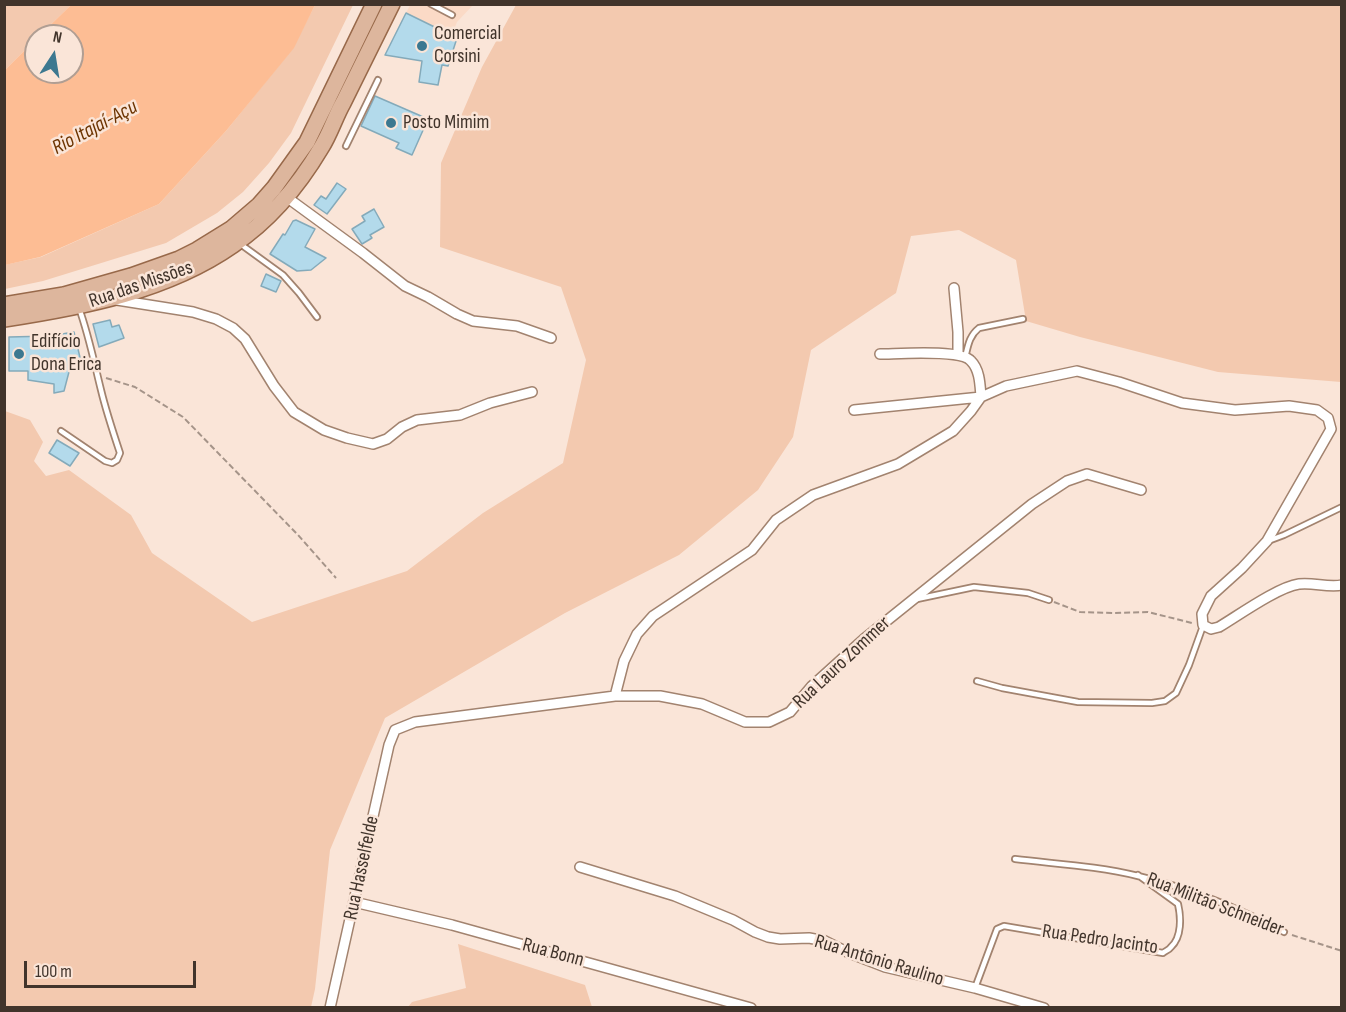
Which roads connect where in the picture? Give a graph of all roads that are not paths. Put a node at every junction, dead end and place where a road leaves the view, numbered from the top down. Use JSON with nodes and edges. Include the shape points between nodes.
{"nodes":[{"id":1,"x":374,"y":4,"type":"edge"},
{"id":2,"x":392,"y":4,"type":"edge"},
{"id":3,"x":431,"y":4,"type":"edge"},
{"id":4,"x":452,"y":15,"type":"dead end"},
{"id":5,"x":378,"y":80,"type":"dead end"},
{"id":6,"x":346,"y":146,"type":"dead end"},
{"id":7,"x":285,"y":196,"type":"junction"},
{"id":8,"x":237,"y":242,"type":"junction"},
{"id":9,"x":954,"y":288,"type":"dead end"},
{"id":10,"x":108,"y":298,"type":"junction"},
{"id":11,"x":4,"y":305,"type":"edge"},
{"id":12,"x":78,"y":306,"type":"junction"},
{"id":13,"x":317,"y":317,"type":"dead end"},
{"id":14,"x":4,"y":319,"type":"edge"},
{"id":15,"x":1023,"y":319,"type":"dead end"},
{"id":16,"x":551,"y":338,"type":"dead end"},
{"id":17,"x":880,"y":354,"type":"dead end"},
{"id":18,"x":962,"y":356,"type":"junction"},
{"id":19,"x":532,"y":392,"type":"dead end"},
{"id":20,"x":981,"y":396,"type":"junction"},
{"id":21,"x":854,"y":410,"type":"dead end"},
{"id":22,"x":61,"y":430,"type":"dead end"},
{"id":23,"x":1141,"y":490,"type":"dead end"},
{"id":24,"x":1341,"y":507,"type":"edge"},
{"id":25,"x":1268,"y":541,"type":"junction"},
{"id":26,"x":1341,"y":585,"type":"edge"},
{"id":27,"x":915,"y":599,"type":"junction"},
{"id":28,"x":1049,"y":600,"type":"road end"},
{"id":29,"x":1203,"y":625,"type":"junction"},
{"id":30,"x":977,"y":681,"type":"dead end"},
{"id":31,"x":615,"y":696,"type":"junction"},
{"id":32,"x":395,"y":730,"type":"joint"},
{"id":33,"x":1015,"y":859,"type":"dead end"},
{"id":34,"x":580,"y":867,"type":"dead end"},
{"id":35,"x":1138,"y":876,"type":"junction"},
{"id":36,"x":354,"y":902,"type":"junction"},
{"id":37,"x":1284,"y":932,"type":"road end"},
{"id":38,"x":975,"y":988,"type":"junction"},
{"id":39,"x":330,"y":1008,"type":"edge"},
{"id":40,"x":751,"y":1008,"type":"edge"},
{"id":41,"x":1044,"y":1008,"type":"edge"}],
"edges":[{"from":1,"to":11,"type":"main road","name":"Rua das Missões","via":[[308,142],[259,205],[231,229],[179,259],[132,276],[64,295]]},
{"from":2,"to":7,"type":"main road","name":"Rua das Missões","via":[[322,146]]},
{"from":3,"to":4,"type":"lane"},
{"from":5,"to":6,"type":"lane"},
{"from":7,"to":8,"type":"main road","name":"Rua das Missões"},
{"from":7,"to":16,"type":"street","via":[[405,286],[457,314],[473,321],[517,326]]},
{"from":8,"to":10,"type":"main road","name":"Rua das Missões","via":[[185,273]]},
{"from":8,"to":13,"type":"lane","via":[[283,275]]},
{"from":9,"to":18,"type":"street"},
{"from":10,"to":12,"type":"main road","name":"Rua das Missões"},
{"from":10,"to":19,"type":"street","via":[[193,312],[233,328],[294,412],[324,430],[373,444],[417,420],[460,415]]},
{"from":12,"to":14,"type":"main road","name":"Rua das Missões"},
{"from":12,"to":22,"type":"lane","via":[[120,453],[117,460],[105,461]]},
{"from":15,"to":18,"type":"lane","via":[[979,328]]},
{"from":17,"to":18,"type":"street"},
{"from":18,"to":20,"type":"street","via":[[971,360]]},
{"from":20,"to":21,"type":"street"},
{"from":20,"to":25,"type":"street","via":[[1006,386],[1077,371],[1182,404],[1235,410],[1289,406],[1317,410],[1328,418],[1331,429]]},
{"from":20,"to":31,"type":"street","via":[[953,431],[898,464],[813,495],[776,520],[752,550],[653,616],[637,634],[624,661]]},
{"from":23,"to":27,"type":"street","name":"Rua Lauro Zommer","via":[[1087,474],[1067,481],[1032,504]]},
{"from":24,"to":25,"type":"lane"},
{"from":25,"to":29,"type":"street","via":[[1211,596],[1202,614]]},
{"from":26,"to":29,"type":"street","via":[[1296,585],[1219,627]]},
{"from":27,"to":28,"type":"lane","via":[[974,587],[1028,593]]},
{"from":27,"to":31,"type":"street","name":"Rua Lauro Zommer","via":[[812,686],[790,712],[769,722],[745,722],[702,704],[660,696]]},
{"from":29,"to":30,"type":"lane","via":[[1176,693],[1165,701],[1078,702]]},
{"from":31,"to":32,"type":"street","name":"Rua Lauro Zommer","via":[[415,722]]},
{"from":32,"to":36,"type":"street","name":"Rua Hasselfelde"},
{"from":33,"to":35,"type":"lane","name":"Rua Militão Schneider"},
{"from":34,"to":38,"type":"street","name":"Rua Antônio Raulino","via":[[675,896],[768,937],[825,940],[885,967]]},
{"from":35,"to":37,"type":"lane","name":"Rua Militão Schneider","via":[[1248,913]]},
{"from":35,"to":38,"type":"lane","name":"Rua Pedro Jacinto","via":[[1178,904],[1181,918],[1172,947],[1162,953],[1004,926],[997,930]]},
{"from":36,"to":39,"type":"street","name":"Rua Hasselfelde"},
{"from":36,"to":40,"type":"street","name":"Rua Bonn","via":[[452,925]]},
{"from":38,"to":41,"type":"street","name":"Rua Antônio Raulino"}]}
